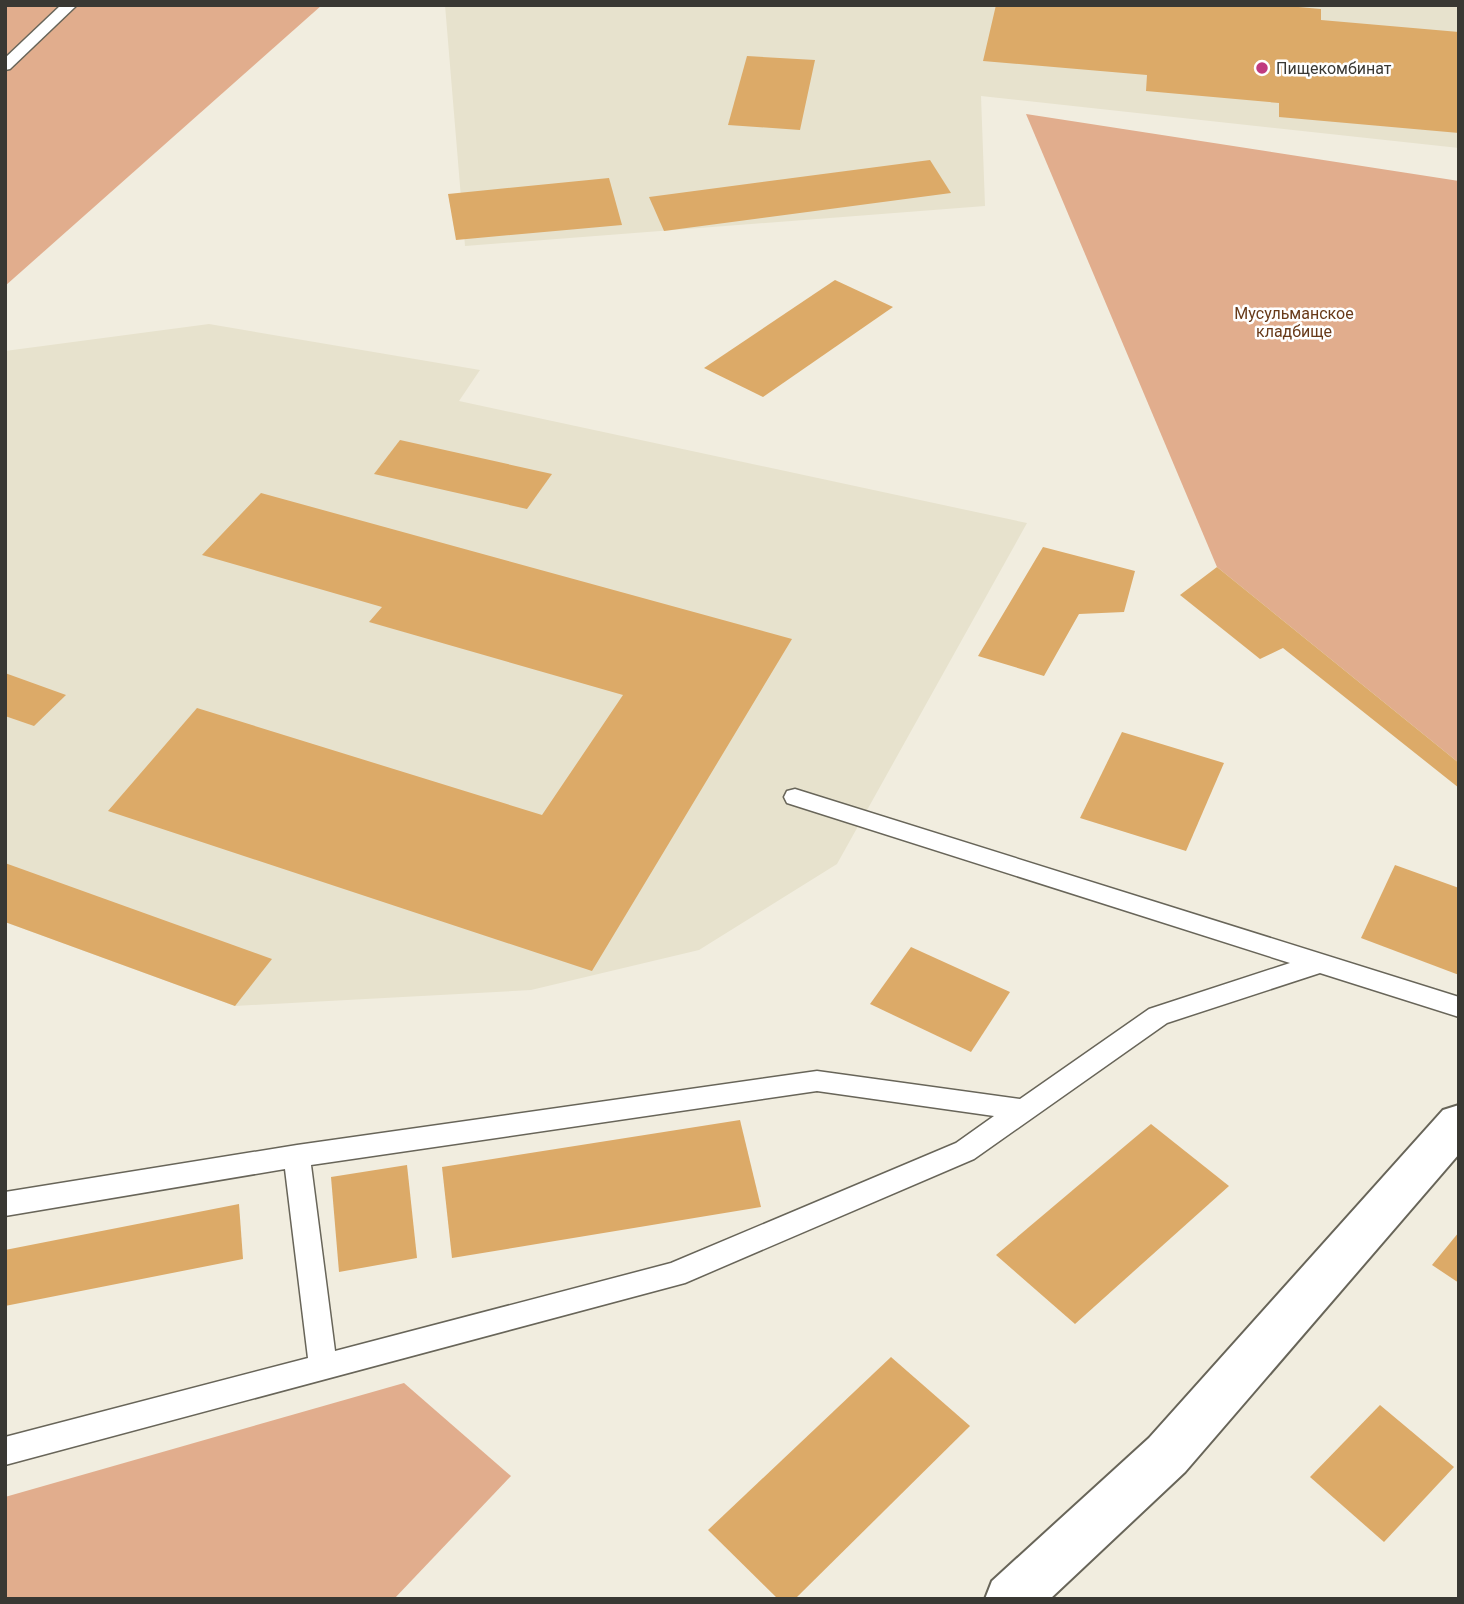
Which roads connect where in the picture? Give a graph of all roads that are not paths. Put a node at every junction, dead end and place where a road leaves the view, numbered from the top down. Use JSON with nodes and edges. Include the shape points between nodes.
{"nodes":[{"id":1,"x":70,"y":5,"type":"edge"},
{"id":2,"x":5,"y":66,"type":"edge"},
{"id":3,"x":794,"y":797,"type":"dead end"},
{"id":4,"x":1320,"y":963,"type":"junction"},
{"id":5,"x":1459,"y":1007,"type":"edge"},
{"id":6,"x":1024,"y":1110,"type":"junction"},
{"id":7,"x":1459,"y":1122,"type":"edge"},
{"id":8,"x":297,"y":1156,"type":"junction"},
{"id":9,"x":5,"y":1204,"type":"edge"},
{"id":10,"x":323,"y":1366,"type":"junction"},
{"id":11,"x":5,"y":1451,"type":"edge"},
{"id":12,"x":1011,"y":1599,"type":"edge"}],
"edges":[{"from":1,"to":2,"type":"lane"},
{"from":3,"to":4,"type":"lane"},
{"from":4,"to":5,"type":"lane"},
{"from":4,"to":6,"type":"lane","via":[[1158,1016]]},
{"from":6,"to":8,"type":"lane","via":[[817,1081]]},
{"from":6,"to":10,"type":"lane","via":[[965,1151],[675,1274]]},
{"from":7,"to":12,"type":"street","via":[[1167,1455]]},
{"from":8,"to":9,"type":"lane"},
{"from":8,"to":10,"type":"lane"},
{"from":10,"to":11,"type":"lane"}]}
